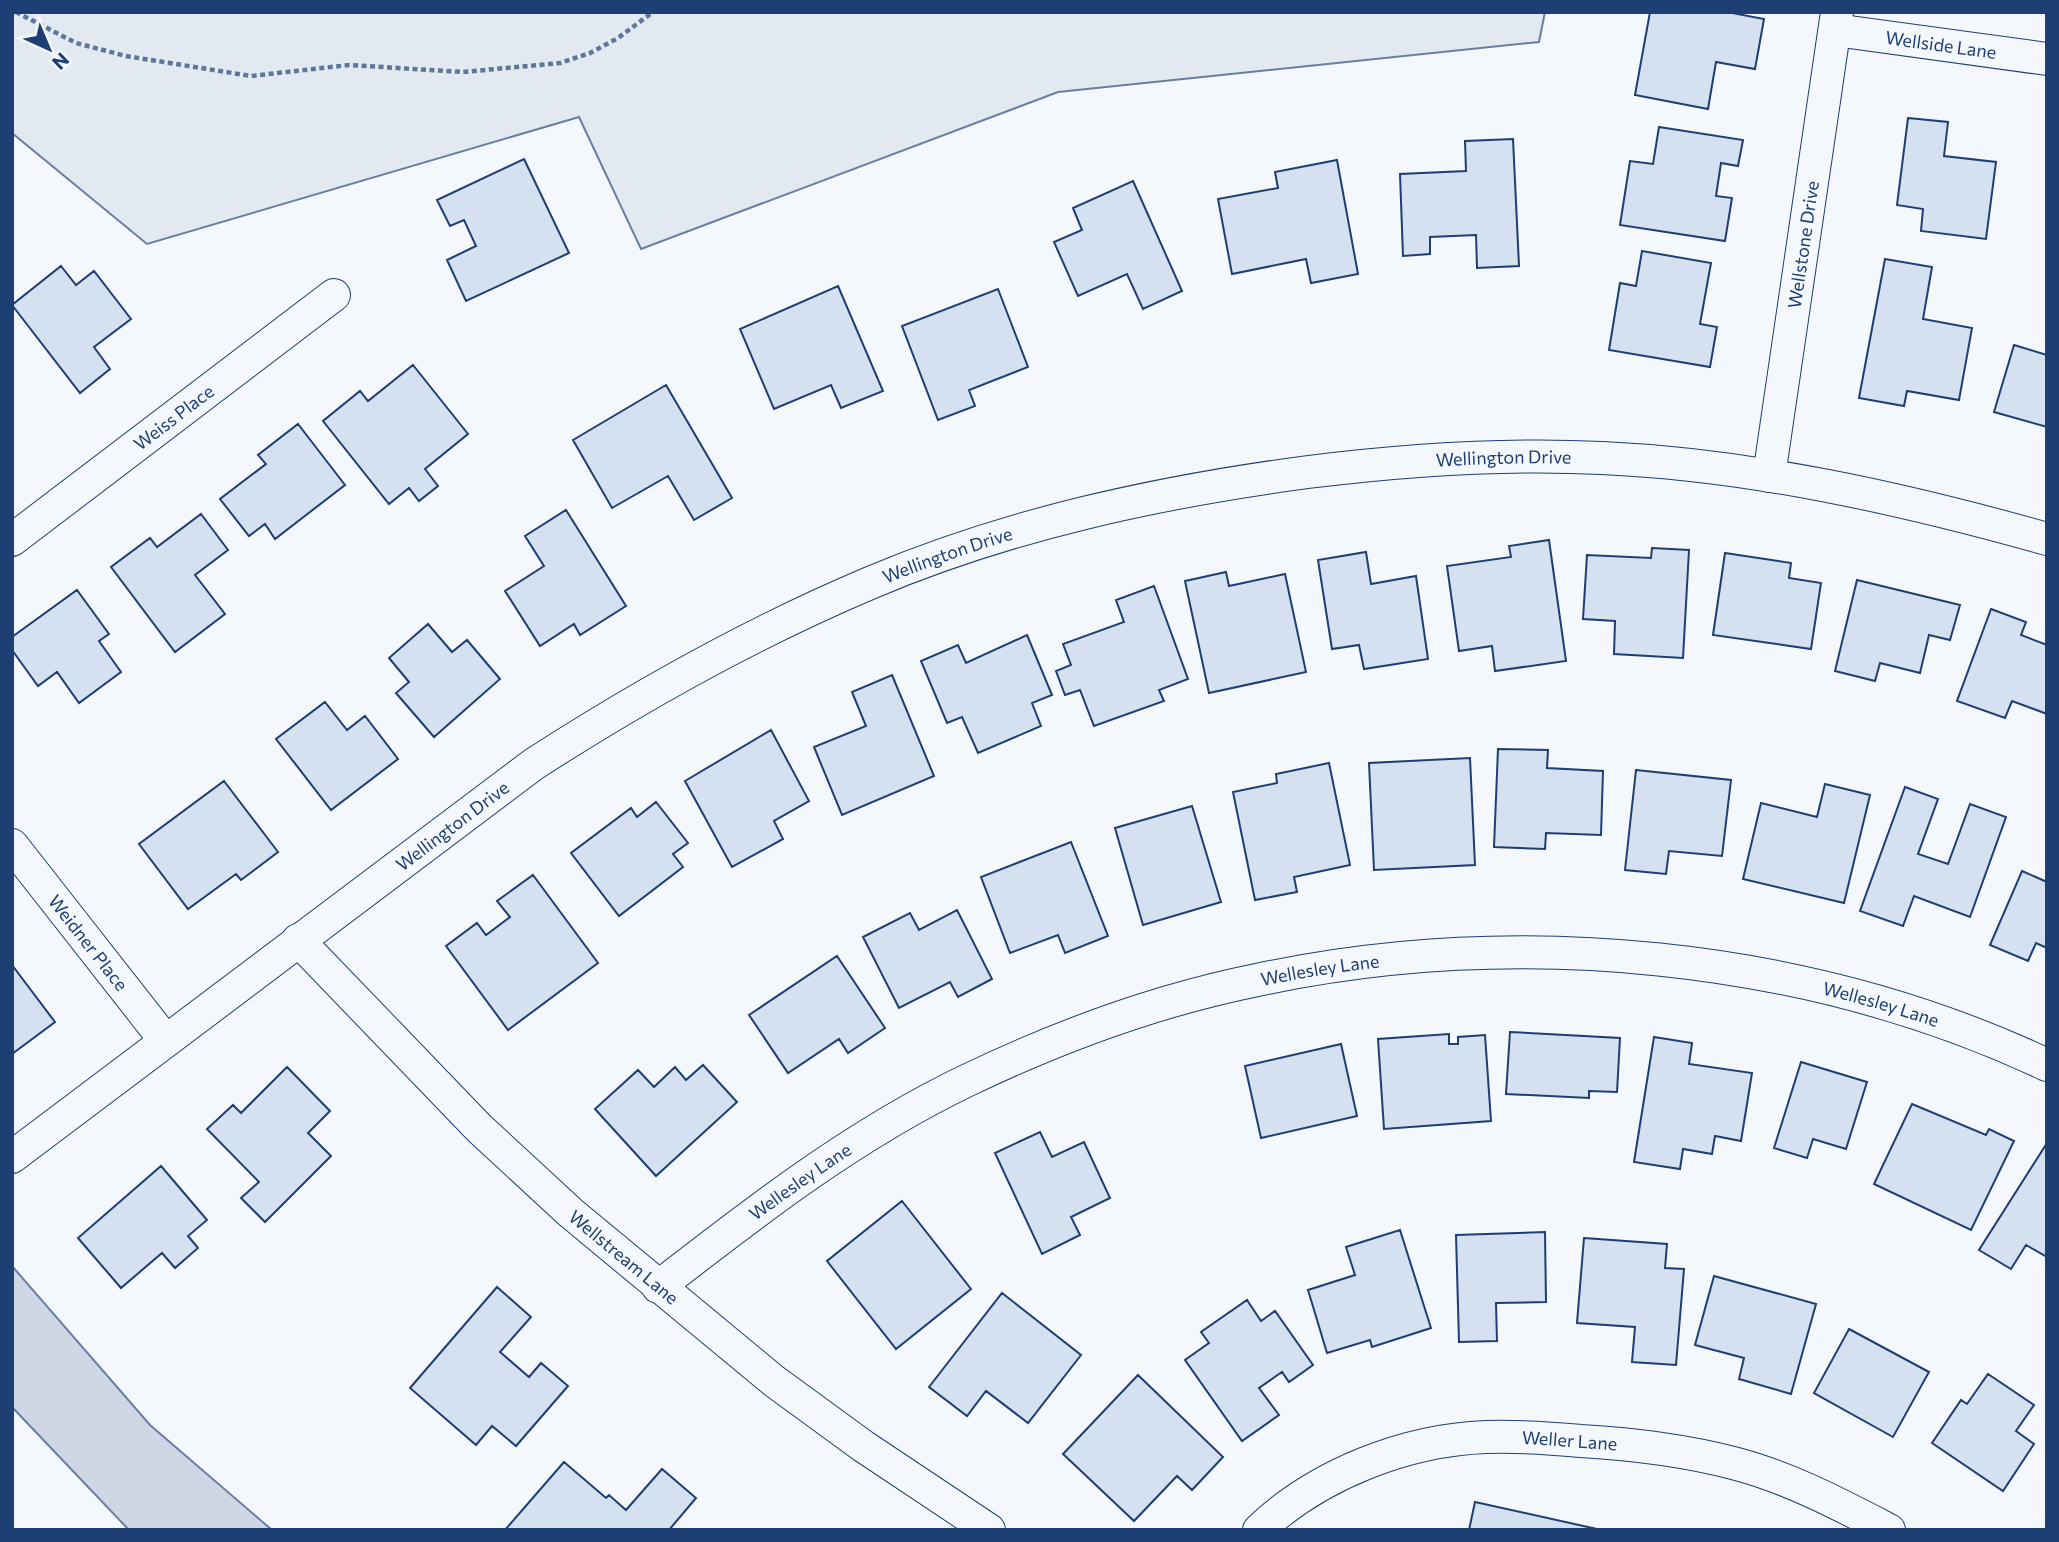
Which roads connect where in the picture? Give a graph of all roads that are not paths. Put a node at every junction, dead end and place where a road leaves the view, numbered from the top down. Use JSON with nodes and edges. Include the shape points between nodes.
{"nodes":[{"id":1,"x":1836,"y":21,"type":"edge"},
{"id":2,"x":2047,"y":59,"type":"edge"},
{"id":3,"x":334,"y":295,"type":"dead end"},
{"id":4,"x":1769,"y":476,"type":"junction"},
{"id":5,"x":2047,"y":539,"type":"edge"},
{"id":6,"x":12,"y":540,"type":"edge"},
{"id":7,"x":12,"y":845,"type":"edge"},
{"id":8,"x":298,"y":940,"type":"junction"},
{"id":9,"x":166,"y":1040,"type":"junction"},
{"id":10,"x":2047,"y":1065,"type":"edge"},
{"id":11,"x":12,"y":1157,"type":"edge"},
{"id":12,"x":658,"y":1287,"type":"junction"},
{"id":13,"x":989,"y":1530,"type":"edge"},
{"id":14,"x":1259,"y":1530,"type":"edge"},
{"id":15,"x":1889,"y":1530,"type":"edge"}],
"edges":[{"from":1,"to":2,"type":"street","name":"Wellside Lane"},
{"from":1,"to":4,"type":"street","name":"Wellstone Drive"},
{"from":3,"to":6,"type":"street","name":"Weiss Place"},
{"from":4,"to":5,"type":"street","name":"Wellington Drive","via":[[1863,492]]},
{"from":4,"to":8,"type":"street","name":"Wellington Drive","via":[[1603,458],[1448,459],[1234,483],[1034,526],[872,582],[669,681],[534,764]]},
{"from":7,"to":9,"type":"street","name":"Weidner Place"},
{"from":8,"to":9,"type":"street","name":"Wellington Drive"},
{"from":8,"to":12,"type":"street","name":"Wellstream Lane","via":[[479,1128]]},
{"from":9,"to":11,"type":"street","name":"Wellington Drive"},
{"from":10,"to":12,"type":"street","name":"Wellesley Lane","via":[[1886,1004],[1821,987],[1678,962],[1609,954],[1536,954],[1397,958],[1326,967],[1255,980],[1127,1016],[967,1080],[829,1160]]},
{"from":12,"to":13,"type":"street","name":"Wellstream Lane","via":[[774,1381]]},
{"from":14,"to":15,"type":"street","name":"Weller Lane","via":[[1309,1492],[1360,1466],[1392,1454],[1484,1437],[1619,1443],[1683,1452],[1779,1478]]}]}
